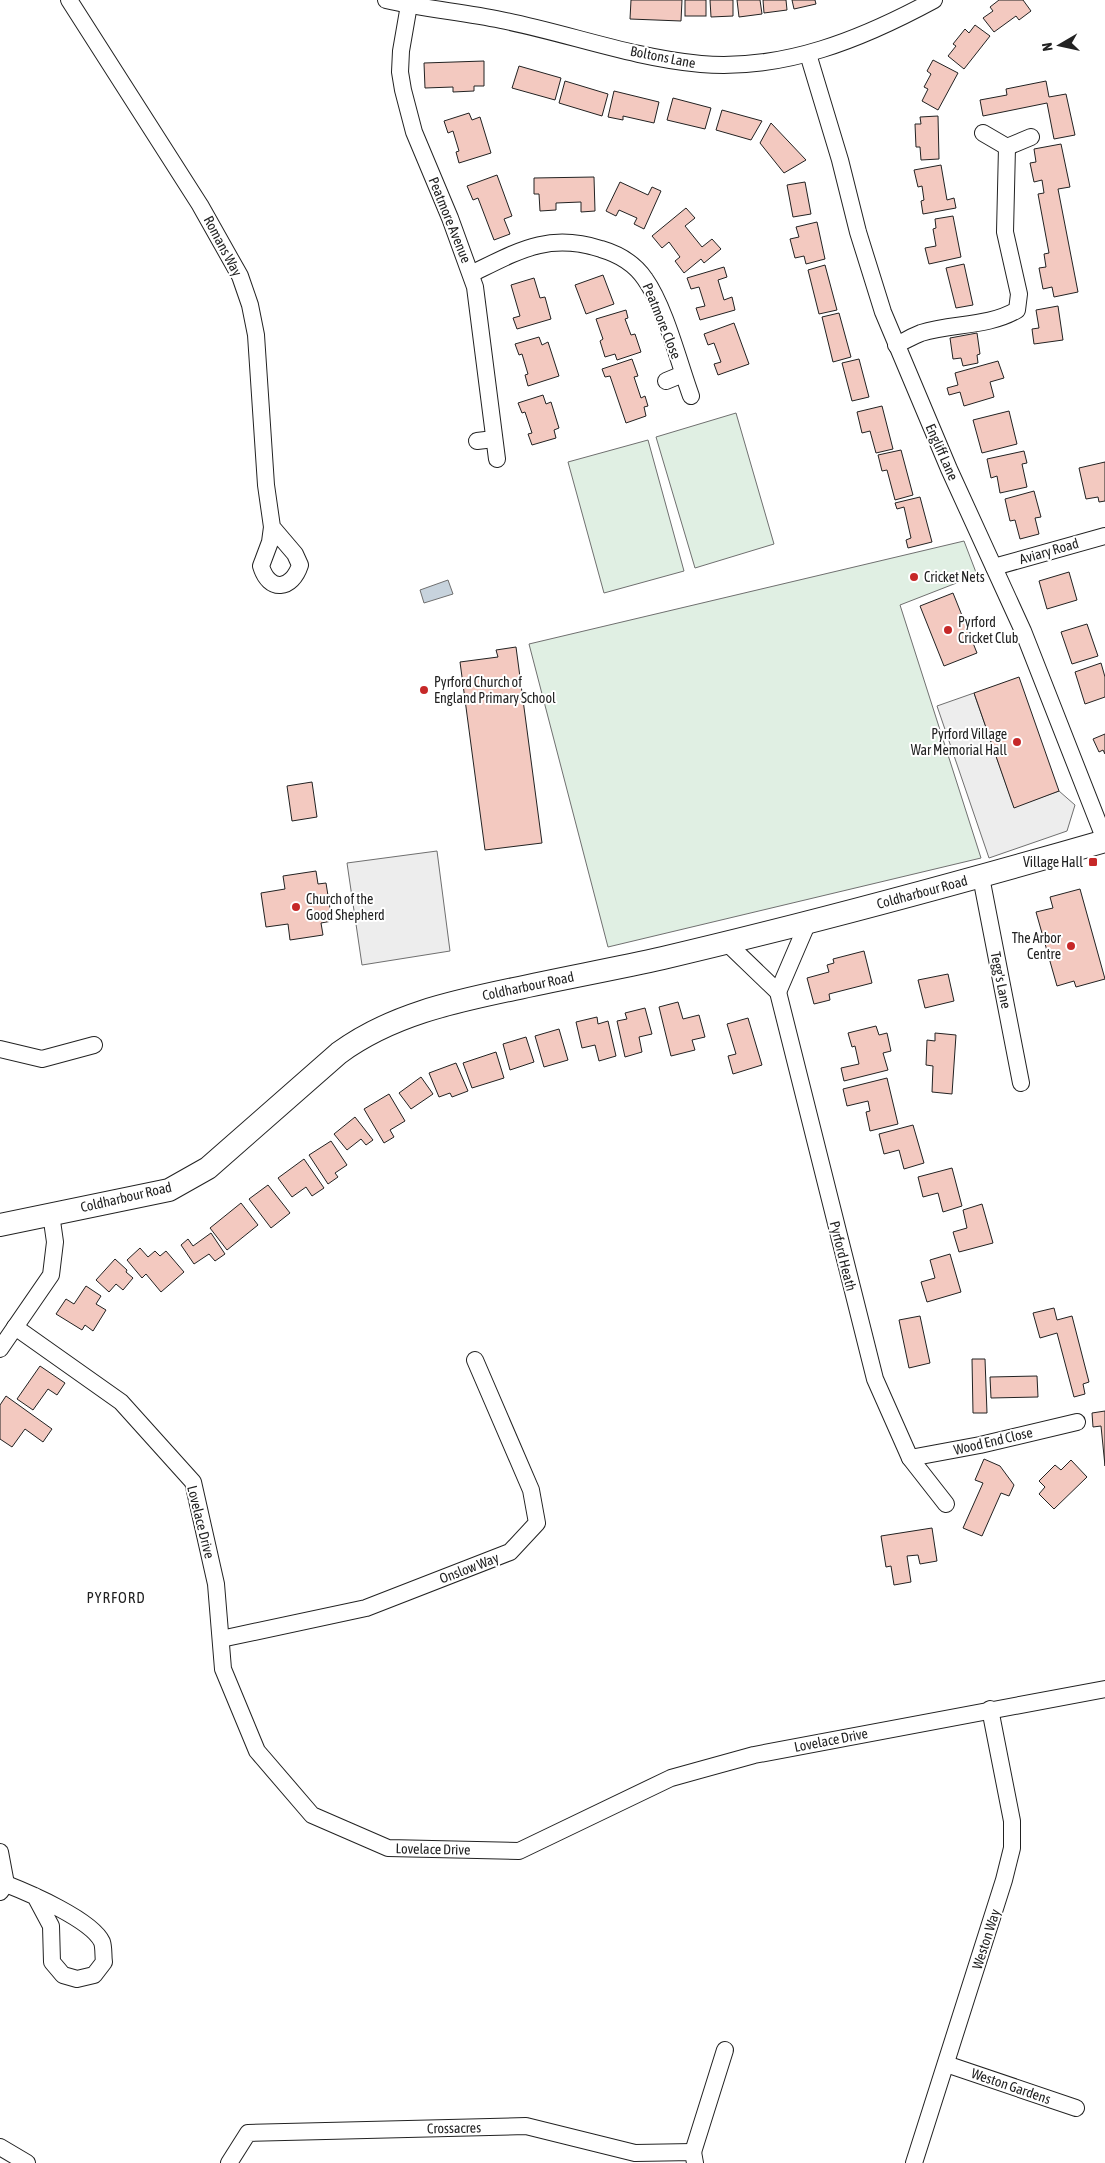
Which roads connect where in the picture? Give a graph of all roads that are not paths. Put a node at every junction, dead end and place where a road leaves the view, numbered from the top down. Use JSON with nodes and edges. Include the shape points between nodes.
{"nodes":[{"id":1,"x":69,"y":0,"type":"edge"},
{"id":2,"x":386,"y":0,"type":"edge"},
{"id":3,"x":934,"y":0,"type":"edge"},
{"id":4,"x":408,"y":5,"type":"junction"},
{"id":5,"x":808,"y":54,"type":"junction"},
{"id":6,"x":983,"y":133,"type":"dead end"},
{"id":7,"x":1032,"y":137,"type":"dead end"},
{"id":8,"x":1007,"y":147,"type":"junction"},
{"id":9,"x":471,"y":274,"type":"junction"},
{"id":10,"x":896,"y":345,"type":"junction"},
{"id":11,"x":683,"y":374,"type":"junction"},
{"id":12,"x":666,"y":381,"type":"dead end"},
{"id":13,"x":691,"y":396,"type":"dead end"},
{"id":14,"x":494,"y":439,"type":"junction"},
{"id":15,"x":477,"y":441,"type":"dead end"},
{"id":16,"x":497,"y":459,"type":"dead end"},
{"id":17,"x":272,"y":527,"type":"dead end"},
{"id":18,"x":1105,"y":536,"type":"edge"},
{"id":19,"x":994,"y":567,"type":"junction"},
{"id":20,"x":1105,"y":841,"type":"edge"},
{"id":21,"x":981,"y":877,"type":"junction"},
{"id":22,"x":808,"y":922,"type":"junction"},
{"id":23,"x":726,"y":942,"type":"junction"},
{"id":24,"x":778,"y":992,"type":"junction"},
{"id":25,"x":94,"y":1045,"type":"dead end"},
{"id":26,"x":0,"y":1049,"type":"edge"},
{"id":27,"x":1021,"y":1083,"type":"dead end"},
{"id":28,"x":51,"y":1214,"type":"junction"},
{"id":29,"x":0,"y":1225,"type":"edge"},
{"id":30,"x":15,"y":1326,"type":"junction"},
{"id":31,"x":0,"y":1349,"type":"edge"},
{"id":32,"x":475,"y":1360,"type":"dead end"},
{"id":33,"x":1077,"y":1422,"type":"dead end"},
{"id":34,"x":910,"y":1458,"type":"junction"},
{"id":35,"x":946,"y":1504,"type":"dead end"},
{"id":36,"x":221,"y":1640,"type":"junction"},
{"id":37,"x":1105,"y":1689,"type":"edge"},
{"id":38,"x":990,"y":1709,"type":"junction"},
{"id":39,"x":0,"y":1852,"type":"edge"},
{"id":40,"x":3,"y":1888,"type":"edge"},
{"id":41,"x":35,"y":1896,"type":"junction"},
{"id":42,"x":724,"y":2050,"type":"dead end"},
{"id":43,"x":946,"y":2064,"type":"junction"},
{"id":44,"x":1076,"y":2108,"type":"dead end"},
{"id":45,"x":0,"y":2147,"type":"edge"},
{"id":46,"x":694,"y":2157,"type":"edge"},
{"id":47,"x":27,"y":2163,"type":"edge"},
{"id":48,"x":228,"y":2163,"type":"edge"},
{"id":49,"x":914,"y":2163,"type":"edge"}],
"edges":[{"from":1,"to":17,"type":"street","name":"Romans Way","via":[[196,198],[240,276],[256,335]]},
{"from":2,"to":4,"type":"street","name":"Boltons Lane"},
{"from":3,"to":5,"type":"street","name":"Boltons Lane"},
{"from":4,"to":5,"type":"street","name":"Boltons Lane","via":[[501,20],[700,64],[751,64]]},
{"from":4,"to":9,"type":"street","name":"Peatmore Avenue","via":[[401,51],[403,90],[421,151]]},
{"from":5,"to":10,"type":"street","name":"Engliff Lane","via":[[858,232]]},
{"from":6,"to":8,"type":"street"},
{"from":7,"to":8,"type":"street"},
{"from":8,"to":10,"type":"street","via":[[1005,232],[1019,294],[1017,310],[980,323],[922,333]]},
{"from":9,"to":11,"type":"street","name":"Peatmore Close","via":[[539,244],[566,241],[610,252],[629,262],[645,278],[660,308]]},
{"from":9,"to":14,"type":"street","name":"Peatmore Avenue"},
{"from":10,"to":19,"type":"street","name":"Engliff Lane"},
{"from":11,"to":12,"type":"street","name":"Peatmore Close"},
{"from":11,"to":13,"type":"street","name":"Peatmore Close"},
{"from":14,"to":15,"type":"street"},
{"from":14,"to":16,"type":"street","name":"Peatmore Avenue"},
{"from":18,"to":19,"type":"street","name":"Aviary Road"},
{"from":19,"to":20,"type":"street","name":"Engliff Lane","via":[[1023,631]]},
{"from":20,"to":21,"type":"main road","name":"Coldharbour Road"},
{"from":21,"to":22,"type":"main road","name":"Coldharbour Road"},
{"from":21,"to":27,"type":"street","name":"Tegg's Lane"},
{"from":22,"to":23,"type":"main road","name":"Coldharbour Road"},
{"from":22,"to":24,"type":"street"},
{"from":23,"to":24,"type":"street"},
{"from":23,"to":28,"type":"main road","name":"Coldharbour Road","via":[[408,1015],[353,1043],[208,1168],[169,1190]]},
{"from":24,"to":34,"type":"street","name":"Pyrford Heath","via":[[875,1379]]},
{"from":25,"to":26,"type":"street","via":[[42,1059]]},
{"from":28,"to":29,"type":"main road","name":"Coldharbour Road"},
{"from":28,"to":30,"type":"street","via":[[55,1242],[51,1275]]},
{"from":30,"to":31,"type":"street"},
{"from":30,"to":36,"type":"street","name":"Lovelace Drive","via":[[121,1402],[193,1482],[216,1584]]},
{"from":32,"to":36,"type":"street","name":"Onslow Way","via":[[531,1490],[537,1523],[510,1552],[366,1608]]},
{"from":33,"to":34,"type":"street","name":"Wood End Close"},
{"from":34,"to":35,"type":"street","name":"Pyrford Heath"},
{"from":36,"to":38,"type":"street","name":"Lovelace Drive","via":[[223,1669],[257,1751],[312,1815],[388,1848],[520,1851],[671,1778],[754,1754]]},
{"from":37,"to":38,"type":"street","name":"Lovelace Drive"},
{"from":38,"to":43,"type":"street","name":"Weston Way","via":[[1012,1821],[1012,1848]]},
{"from":39,"to":40,"type":"street"},
{"from":40,"to":41,"type":"street"},
{"from":41,"to":41,"type":"street","via":[[88,1926],[102,1942],[104,1962],[94,1975],[77,1979],[63,1975],[52,1962],[51,1926]]},
{"from":42,"to":46,"type":"street","name":"Crossacres"},
{"from":43,"to":44,"type":"street","name":"Weston Gardens"},
{"from":43,"to":49,"type":"street","name":"Weston Way"},
{"from":45,"to":47,"type":"street"},
{"from":46,"to":48,"type":"street","name":"Crossacres","via":[[635,2153],[526,2126],[248,2133]]}]}
